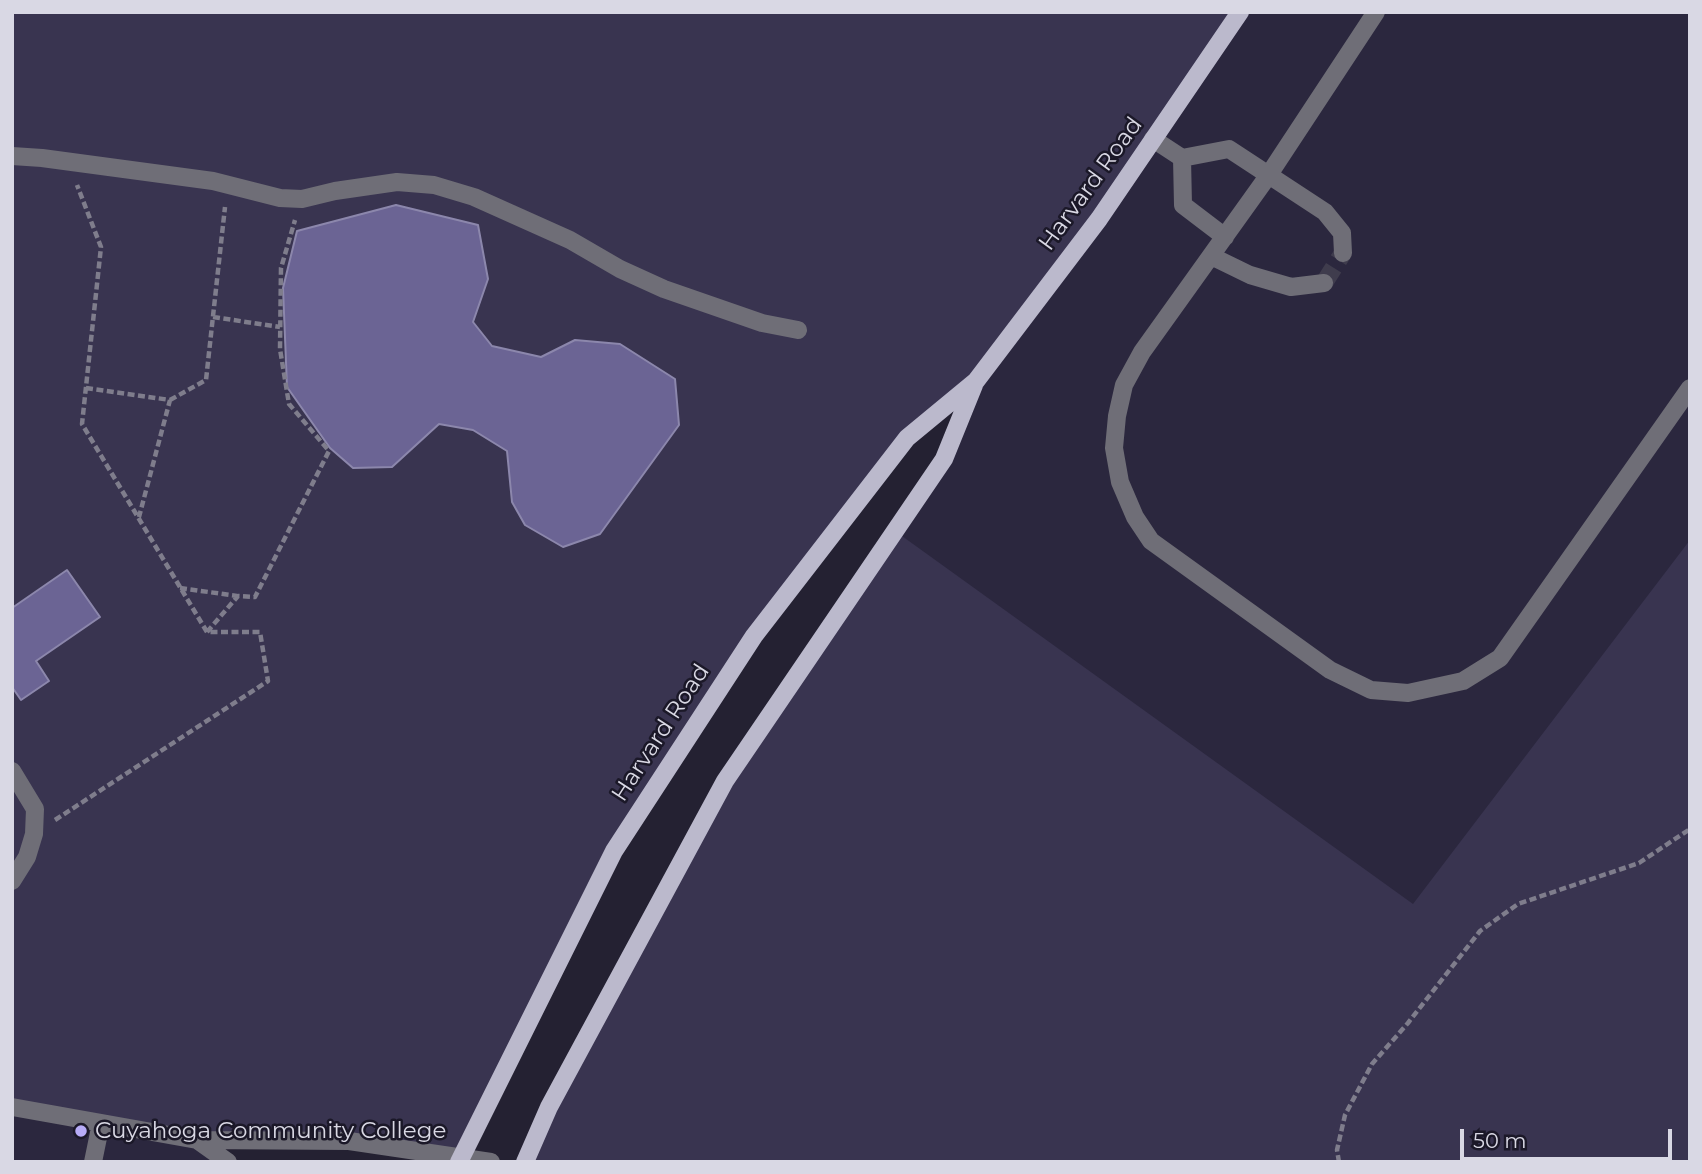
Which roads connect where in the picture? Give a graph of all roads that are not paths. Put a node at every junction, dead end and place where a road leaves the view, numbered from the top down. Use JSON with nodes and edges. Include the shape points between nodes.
{"nodes":[{"id":1,"x":1240,"y":12,"type":"edge"},
{"id":2,"x":1376,"y":12,"type":"edge"},
{"id":3,"x":1153,"y":139,"type":"junction"},
{"id":4,"x":12,"y":156,"type":"edge"},
{"id":5,"x":1182,"y":158,"type":"junction"},
{"id":6,"x":1268,"y":176,"type":"junction"},
{"id":7,"x":1225,"y":237,"type":"junction"},
{"id":8,"x":1343,"y":253,"type":"dead end"},
{"id":9,"x":1211,"y":256,"type":"junction"},
{"id":10,"x":1324,"y":283,"type":"dead end"},
{"id":11,"x":798,"y":330,"type":"dead end"},
{"id":12,"x":976,"y":381,"type":"junction"},
{"id":13,"x":1690,"y":388,"type":"edge"},
{"id":14,"x":12,"y":771,"type":"edge"},
{"id":15,"x":12,"y":881,"type":"edge"},
{"id":16,"x":12,"y":1107,"type":"edge"},
{"id":17,"x":102,"y":1123,"type":"junction"},
{"id":18,"x":197,"y":1140,"type":"junction"},
{"id":19,"x":460,"y":1159,"type":"edge"},
{"id":20,"x":93,"y":1162,"type":"edge"},
{"id":21,"x":228,"y":1162,"type":"edge"},
{"id":22,"x":491,"y":1162,"type":"edge"},
{"id":23,"x":525,"y":1162,"type":"edge"}],
"edges":[{"from":1,"to":3,"type":"main road","name":"Harvard Road"},
{"from":2,"to":6,"type":"street"},
{"from":3,"to":5,"type":"street"},
{"from":3,"to":12,"type":"main road","name":"Harvard Road"},
{"from":4,"to":11,"type":"street","via":[[227,185],[280,198],[302,199],[397,182],[434,185],[474,197],[559,235],[664,289],[762,323]]},
{"from":5,"to":6,"type":"street","via":[[1229,149]]},
{"from":5,"to":7,"type":"street","via":[[1183,205]]},
{"from":6,"to":7,"type":"street"},
{"from":6,"to":8,"type":"street","via":[[1325,212],[1342,233]]},
{"from":7,"to":9,"type":"street"},
{"from":9,"to":10,"type":"street","via":[[1250,275],[1292,287]]},
{"from":9,"to":13,"type":"street","via":[[1142,352],[1124,385],[1114,448],[1120,482],[1151,541],[1330,670],[1371,690],[1408,693],[1463,681],[1500,657]]},
{"from":12,"to":19,"type":"main road","name":"Harvard Road","via":[[907,438],[754,636],[614,851]]},
{"from":12,"to":23,"type":"main road","name":"Harvard Road","via":[[944,459],[725,781],[549,1107]]},
{"from":14,"to":15,"type":"street","via":[[34,809],[34,834],[27,857]]},
{"from":16,"to":17,"type":"street"},
{"from":17,"to":18,"type":"street"},
{"from":17,"to":20,"type":"street"},
{"from":18,"to":19,"type":"street","via":[[349,1141]]},
{"from":18,"to":21,"type":"street"},
{"from":19,"to":22,"type":"street"}]}
